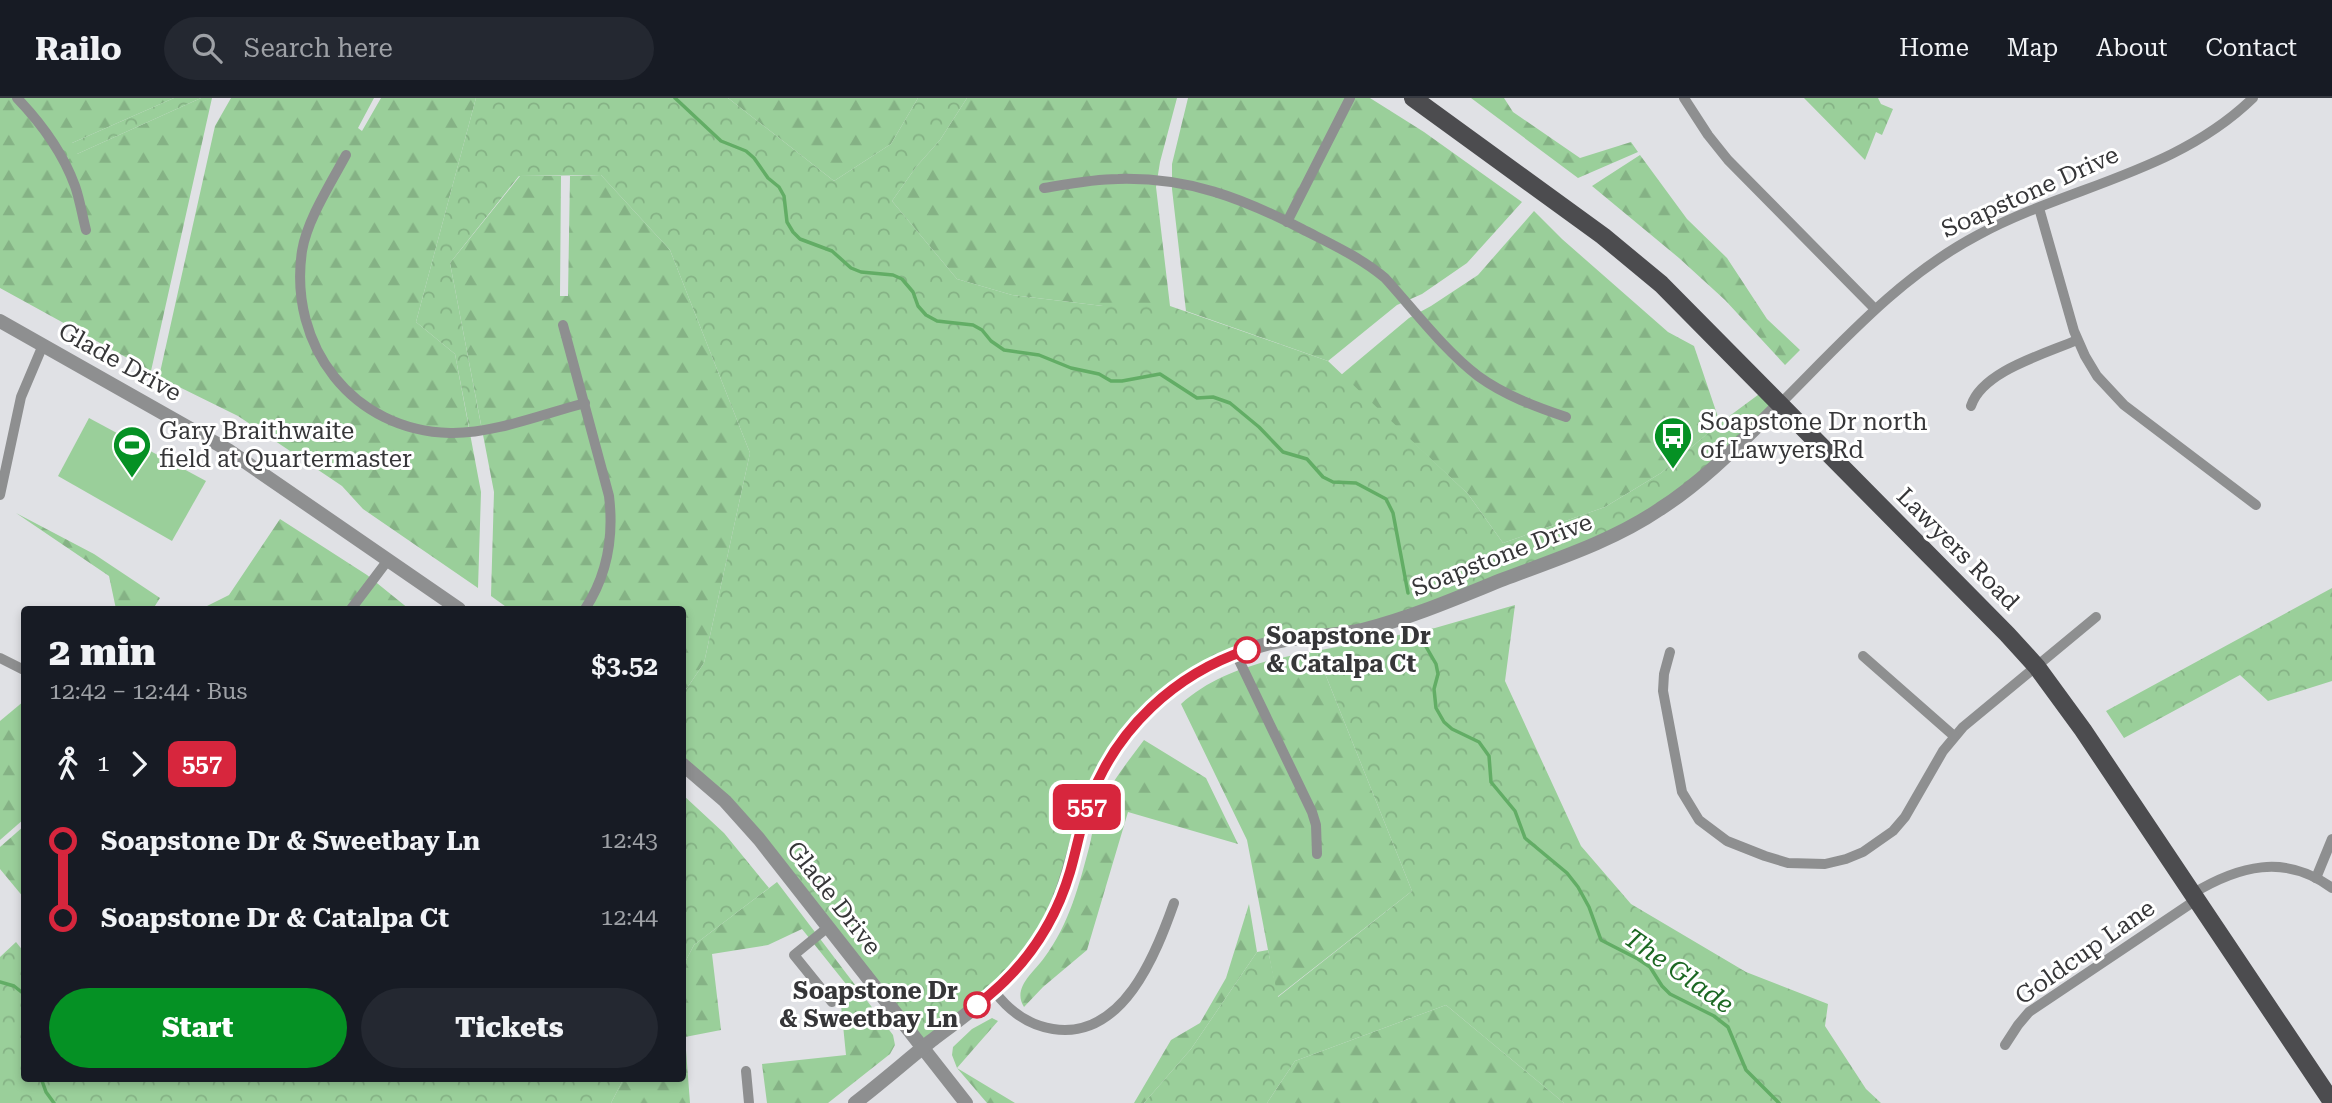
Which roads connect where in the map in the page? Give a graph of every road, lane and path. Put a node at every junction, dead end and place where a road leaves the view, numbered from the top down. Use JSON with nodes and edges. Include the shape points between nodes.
{"nodes":[{"id":1,"x":17,"y":98,"type":"edge"},
{"id":2,"x":1350,"y":98,"type":"edge"},
{"id":3,"x":1413,"y":98,"type":"edge"},
{"id":4,"x":1684,"y":98,"type":"edge"},
{"id":5,"x":2253,"y":98,"type":"edge"},
{"id":6,"x":346,"y":155,"type":"dead end"},
{"id":7,"x":1044,"y":188,"type":"dead end"},
{"id":8,"x":2039,"y":208,"type":"junction"},
{"id":9,"x":1287,"y":222,"type":"junction"},
{"id":10,"x":86,"y":230,"type":"dead end"},
{"id":11,"x":1875,"y":309,"type":"junction"},
{"id":12,"x":0,"y":321,"type":"edge"},
{"id":13,"x":563,"y":325,"type":"dead end"},
{"id":14,"x":2077,"y":340,"type":"junction"},
{"id":15,"x":43,"y":345,"type":"junction"},
{"id":16,"x":585,"y":403,"type":"junction"},
{"id":17,"x":1780,"y":404,"type":"junction"},
{"id":18,"x":1971,"y":406,"type":"dead end"},
{"id":19,"x":1566,"y":417,"type":"dead end"},
{"id":20,"x":4,"y":455,"type":"edge"},
{"id":21,"x":0,"y":495,"type":"edge"},
{"id":22,"x":2256,"y":505,"type":"dead end"},
{"id":23,"x":388,"y":560,"type":"junction"},
{"id":24,"x":353,"y":606,"type":"edge"},
{"id":25,"x":455,"y":606,"type":"edge"},
{"id":26,"x":587,"y":606,"type":"edge"},
{"id":27,"x":2096,"y":617,"type":"dead end"},
{"id":28,"x":1670,"y":652,"type":"dead end"},
{"id":29,"x":1236,"y":654,"type":"junction"},
{"id":30,"x":1863,"y":656,"type":"dead end"},
{"id":31,"x":0,"y":658,"type":"edge"},
{"id":32,"x":2036,"y":667,"type":"junction"},
{"id":33,"x":21,"y":668,"type":"edge"},
{"id":34,"x":1954,"y":736,"type":"junction"},
{"id":35,"x":686,"y":767,"type":"edge"},
{"id":36,"x":2332,"y":839,"type":"edge"},
{"id":37,"x":1317,"y":854,"type":"dead end"},
{"id":38,"x":2316,"y":878,"type":"junction"},
{"id":39,"x":2332,"y":888,"type":"edge"},
{"id":40,"x":2194,"y":897,"type":"junction"},
{"id":41,"x":1174,"y":902,"type":"dead end"},
{"id":42,"x":827,"y":928,"type":"junction"},
{"id":43,"x":995,"y":992,"type":"junction"},
{"id":44,"x":832,"y":1002,"type":"dead end"},
{"id":45,"x":2005,"y":1045,"type":"dead end"},
{"id":46,"x":922,"y":1048,"type":"junction"},
{"id":47,"x":746,"y":1070,"type":"dead end"},
{"id":48,"x":2332,"y":1102,"type":"edge"},
{"id":49,"x":749,"y":1103,"type":"edge"},
{"id":50,"x":855,"y":1103,"type":"edge"},
{"id":51,"x":966,"y":1103,"type":"edge"}],
"edges":[{"from":1,"to":10,"type":"street","via":[[64,162]]},
{"from":2,"to":9,"type":"street"},
{"from":3,"to":17,"type":"main road","name":"Lawyers Road","via":[[1633,259]]},
{"from":4,"to":11,"type":"street","via":[[1728,160]]},
{"from":5,"to":8,"type":"street","name":"Soapstone Drive","via":[[2221,126],[2177,153]]},
{"from":6,"to":16,"type":"street","via":[[306,234],[300,272],[309,333],[341,385],[391,421],[427,431],[475,431]]},
{"from":7,"to":9,"type":"street","via":[[1120,178],[1178,182],[1233,197]]},
{"from":8,"to":11,"type":"street","name":"Soapstone Drive","via":[[1949,251]]},
{"from":8,"to":14,"type":"street"},
{"from":9,"to":19,"type":"street","via":[[1373,268],[1479,376]]},
{"from":11,"to":17,"type":"street","name":"Soapstone Drive"},
{"from":12,"to":15,"type":"street","name":"Glade Drive"},
{"from":13,"to":16,"type":"street"},
{"from":14,"to":18,"type":"street","via":[[1990,379]]},
{"from":14,"to":22,"type":"street","via":[[2097,376],[2124,405]]},
{"from":15,"to":20,"type":"street"},
{"from":15,"to":23,"type":"street","name":"Glade Drive","via":[[199,432]]},
{"from":16,"to":26,"type":"street","via":[[612,517],[608,560]]},
{"from":17,"to":29,"type":"street","name":"Soapstone Drive","via":[[1693,486],[1658,511],[1599,542],[1400,619]]},
{"from":17,"to":32,"type":"main road","name":"Lawyers Road"},
{"from":20,"to":21,"type":"street"},
{"from":23,"to":24,"type":"street"},
{"from":23,"to":25,"type":"street","name":"Glade Drive"},
{"from":27,"to":32,"type":"street"},
{"from":28,"to":34,"type":"street","via":[[1664,691],[1682,792],[1690,807],[1727,841],[1788,863],[1825,864],[1879,843],[1905,817]]},
{"from":29,"to":37,"type":"street","via":[[1312,812]]},
{"from":29,"to":43,"type":"street","name":"Soapstone Drive","via":[[1201,670],[1165,695],[1118,745],[1089,802],[1055,910],[1035,946]]},
{"from":30,"to":34,"type":"street"},
{"from":31,"to":33,"type":"street"},
{"from":32,"to":34,"type":"street"},
{"from":32,"to":40,"type":"main road","name":"Lawyers Road"},
{"from":35,"to":42,"type":"street","name":"Glade Drive","via":[[741,818]]},
{"from":36,"to":38,"type":"street"},
{"from":38,"to":39,"type":"street","name":"Goldcup Lane"},
{"from":38,"to":40,"type":"street","name":"Goldcup Lane","via":[[2287,868],[2248,869],[2215,880]]},
{"from":40,"to":45,"type":"street","name":"Goldcup Lane","via":[[2029,1012]]},
{"from":40,"to":48,"type":"main road","name":"Lawyers Road"},
{"from":41,"to":43,"type":"street","via":[[1143,973],[1122,1002],[1100,1020],[1073,1029],[1043,1027],[1016,1014]]},
{"from":42,"to":44,"type":"street","via":[[794,956]]},
{"from":42,"to":46,"type":"street","name":"Glade Drive"},
{"from":43,"to":46,"type":"street","name":"Soapstone Drive"},
{"from":46,"to":50,"type":"street","name":"Soapstone Drive"},
{"from":46,"to":51,"type":"street","name":"Glade Drive"},
{"from":47,"to":49,"type":"street"}]}
